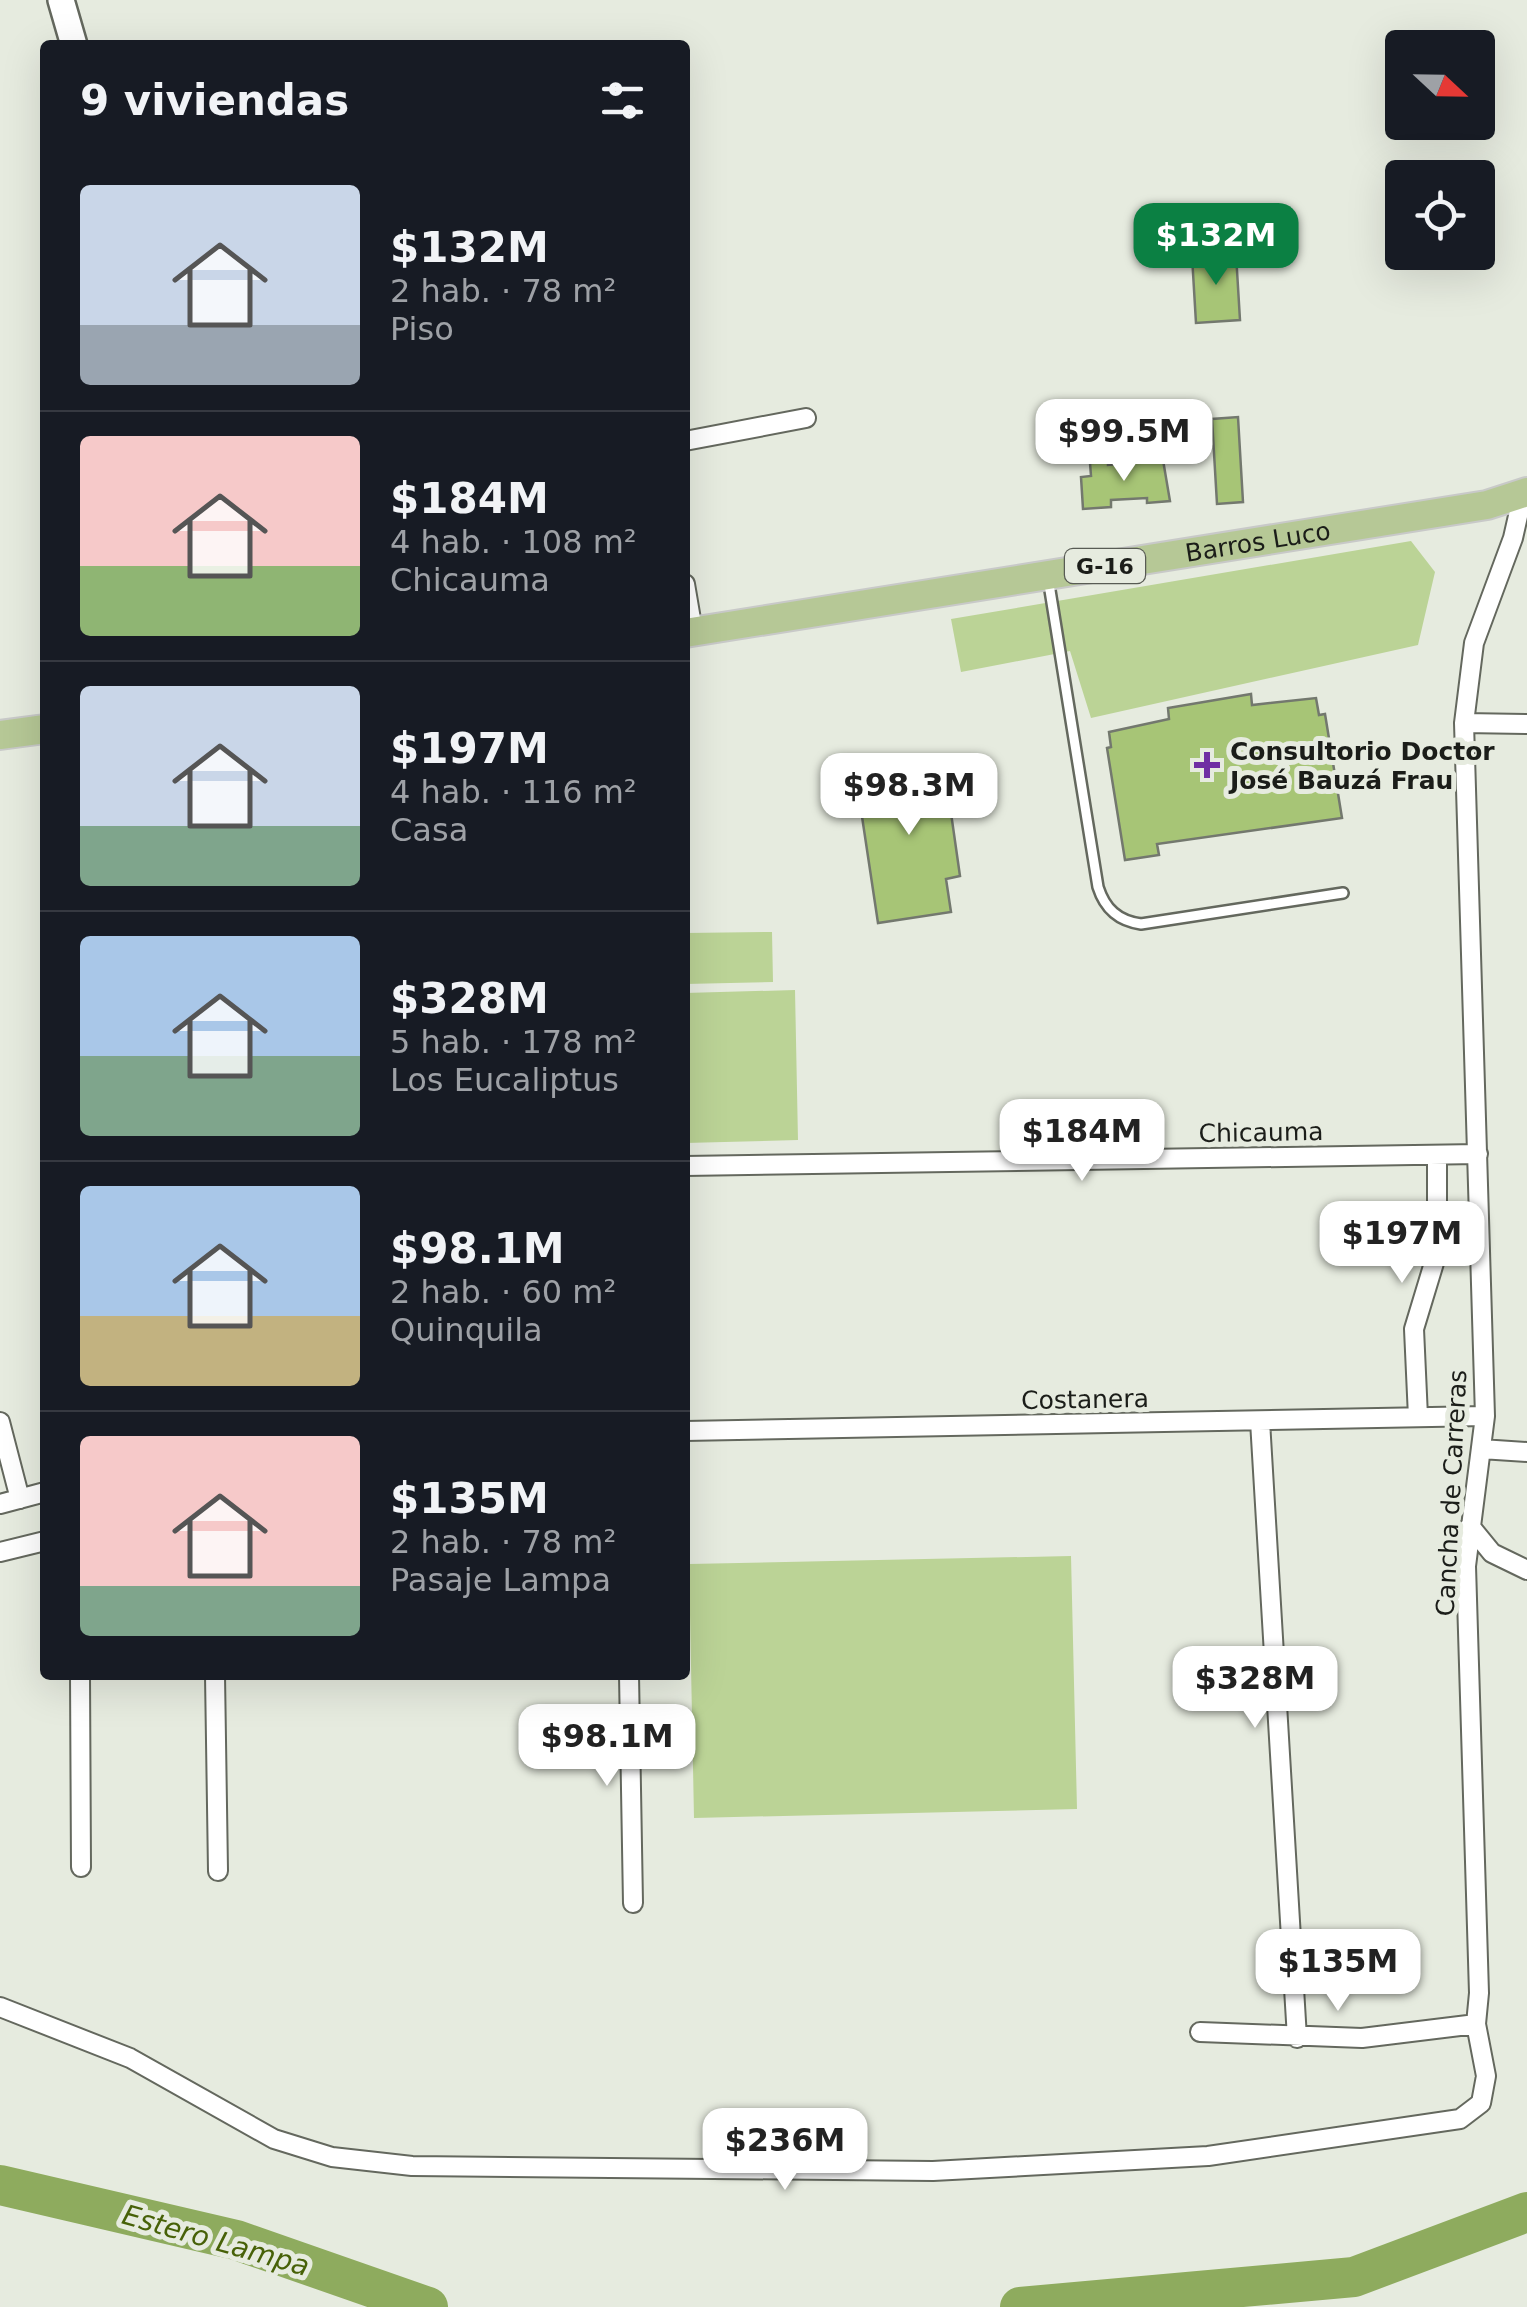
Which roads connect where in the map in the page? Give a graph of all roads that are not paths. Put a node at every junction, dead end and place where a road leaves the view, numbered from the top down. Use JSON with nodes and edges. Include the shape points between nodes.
{"nodes":[{"id":1,"x":60,"y":0,"type":"edge"},
{"id":2,"x":72,"y":40,"type":"edge"},
{"id":3,"x":806,"y":418,"type":"dead end"},
{"id":4,"x":690,"y":439,"type":"edge"},
{"id":5,"x":1525,"y":494,"type":"edge"},
{"id":6,"x":1048,"y":575,"type":"junction"},
{"id":7,"x":690,"y":632,"type":"edge"},
{"id":8,"x":1464,"y":723,"type":"junction"},
{"id":9,"x":1527,"y":724,"type":"edge"},
{"id":10,"x":40,"y":730,"type":"edge"},
{"id":11,"x":0,"y":735,"type":"edge"},
{"id":12,"x":1343,"y":892,"type":"dead end"},
{"id":13,"x":1437,"y":1154,"type":"junction"},
{"id":14,"x":1478,"y":1154,"type":"junction"},
{"id":15,"x":690,"y":1166,"type":"edge"},
{"id":16,"x":1485,"y":1416,"type":"junction"},
{"id":17,"x":1418,"y":1417,"type":"junction"},
{"id":18,"x":1260,"y":1421,"type":"junction"},
{"id":19,"x":0,"y":1422,"type":"edge"},
{"id":20,"x":690,"y":1431,"type":"edge"},
{"id":21,"x":1480,"y":1448,"type":"junction"},
{"id":22,"x":1527,"y":1452,"type":"edge"},
{"id":23,"x":40,"y":1493,"type":"edge"},
{"id":24,"x":20,"y":1499,"type":"junction"},
{"id":25,"x":0,"y":1504,"type":"edge"},
{"id":26,"x":1470,"y":1526,"type":"junction"},
{"id":27,"x":40,"y":1541,"type":"edge"},
{"id":28,"x":0,"y":1552,"type":"edge"},
{"id":29,"x":1527,"y":1570,"type":"edge"},
{"id":30,"x":80,"y":1680,"type":"edge"},
{"id":31,"x":215,"y":1680,"type":"edge"},
{"id":32,"x":629,"y":1680,"type":"edge"},
{"id":33,"x":81,"y":1867,"type":"dead end"},
{"id":34,"x":218,"y":1872,"type":"dead end"},
{"id":35,"x":633,"y":1903,"type":"dead end"},
{"id":36,"x":0,"y":2007,"type":"edge"},
{"id":37,"x":1476,"y":2024,"type":"junction"},
{"id":38,"x":1200,"y":2032,"type":"dead end"},
{"id":39,"x":1297,"y":2038,"type":"junction"}],
"edges":[{"from":1,"to":2,"type":"street"},
{"from":3,"to":4,"type":"street"},
{"from":5,"to":6,"type":"main road","name":"Barros Luco","number":"G-16","via":[[1487,506]]},
{"from":5,"to":8,"type":"street","name":"Cancha de Carreras","via":[[1474,643]]},
{"from":6,"to":7,"type":"main road","name":"Barros Luco","number":"G-16"},
{"from":6,"to":12,"type":"lane","via":[[1098,887],[1107,908],[1123,920],[1150,924]]},
{"from":8,"to":9,"type":"street"},
{"from":8,"to":14,"type":"street","name":"Cancha de Carreras"},
{"from":10,"to":11,"type":"main road"},
{"from":13,"to":14,"type":"street","name":"Chicauma"},
{"from":13,"to":15,"type":"street","name":"Chicauma"},
{"from":13,"to":17,"type":"street","via":[[1437,1253],[1414,1329]]},
{"from":14,"to":16,"type":"street","name":"Cancha de Carreras"},
{"from":16,"to":17,"type":"street","name":"Costanera"},
{"from":16,"to":21,"type":"street","name":"Cancha de Carreras"},
{"from":17,"to":18,"type":"street","name":"Costanera"},
{"from":18,"to":20,"type":"street","name":"Costanera"},
{"from":18,"to":39,"type":"street"},
{"from":19,"to":24,"type":"street"},
{"from":21,"to":22,"type":"street"},
{"from":21,"to":26,"type":"street","name":"Cancha de Carreras"},
{"from":23,"to":24,"type":"street"},
{"from":24,"to":25,"type":"street"},
{"from":26,"to":29,"type":"street","via":[[1492,1553]]},
{"from":26,"to":37,"type":"street","name":"Cancha de Carreras"},
{"from":27,"to":28,"type":"street"},
{"from":30,"to":33,"type":"street"},
{"from":31,"to":34,"type":"street"},
{"from":32,"to":35,"type":"street"},
{"from":36,"to":37,"type":"street","name":"Cancha de Carreras","via":[[130,2058],[274,2139],[332,2157],[431,2166],[933,2170],[1208,2156],[1460,2119],[1484,2096]]},
{"from":37,"to":39,"type":"street","via":[[1362,2038]]},
{"from":38,"to":39,"type":"street"}]}
